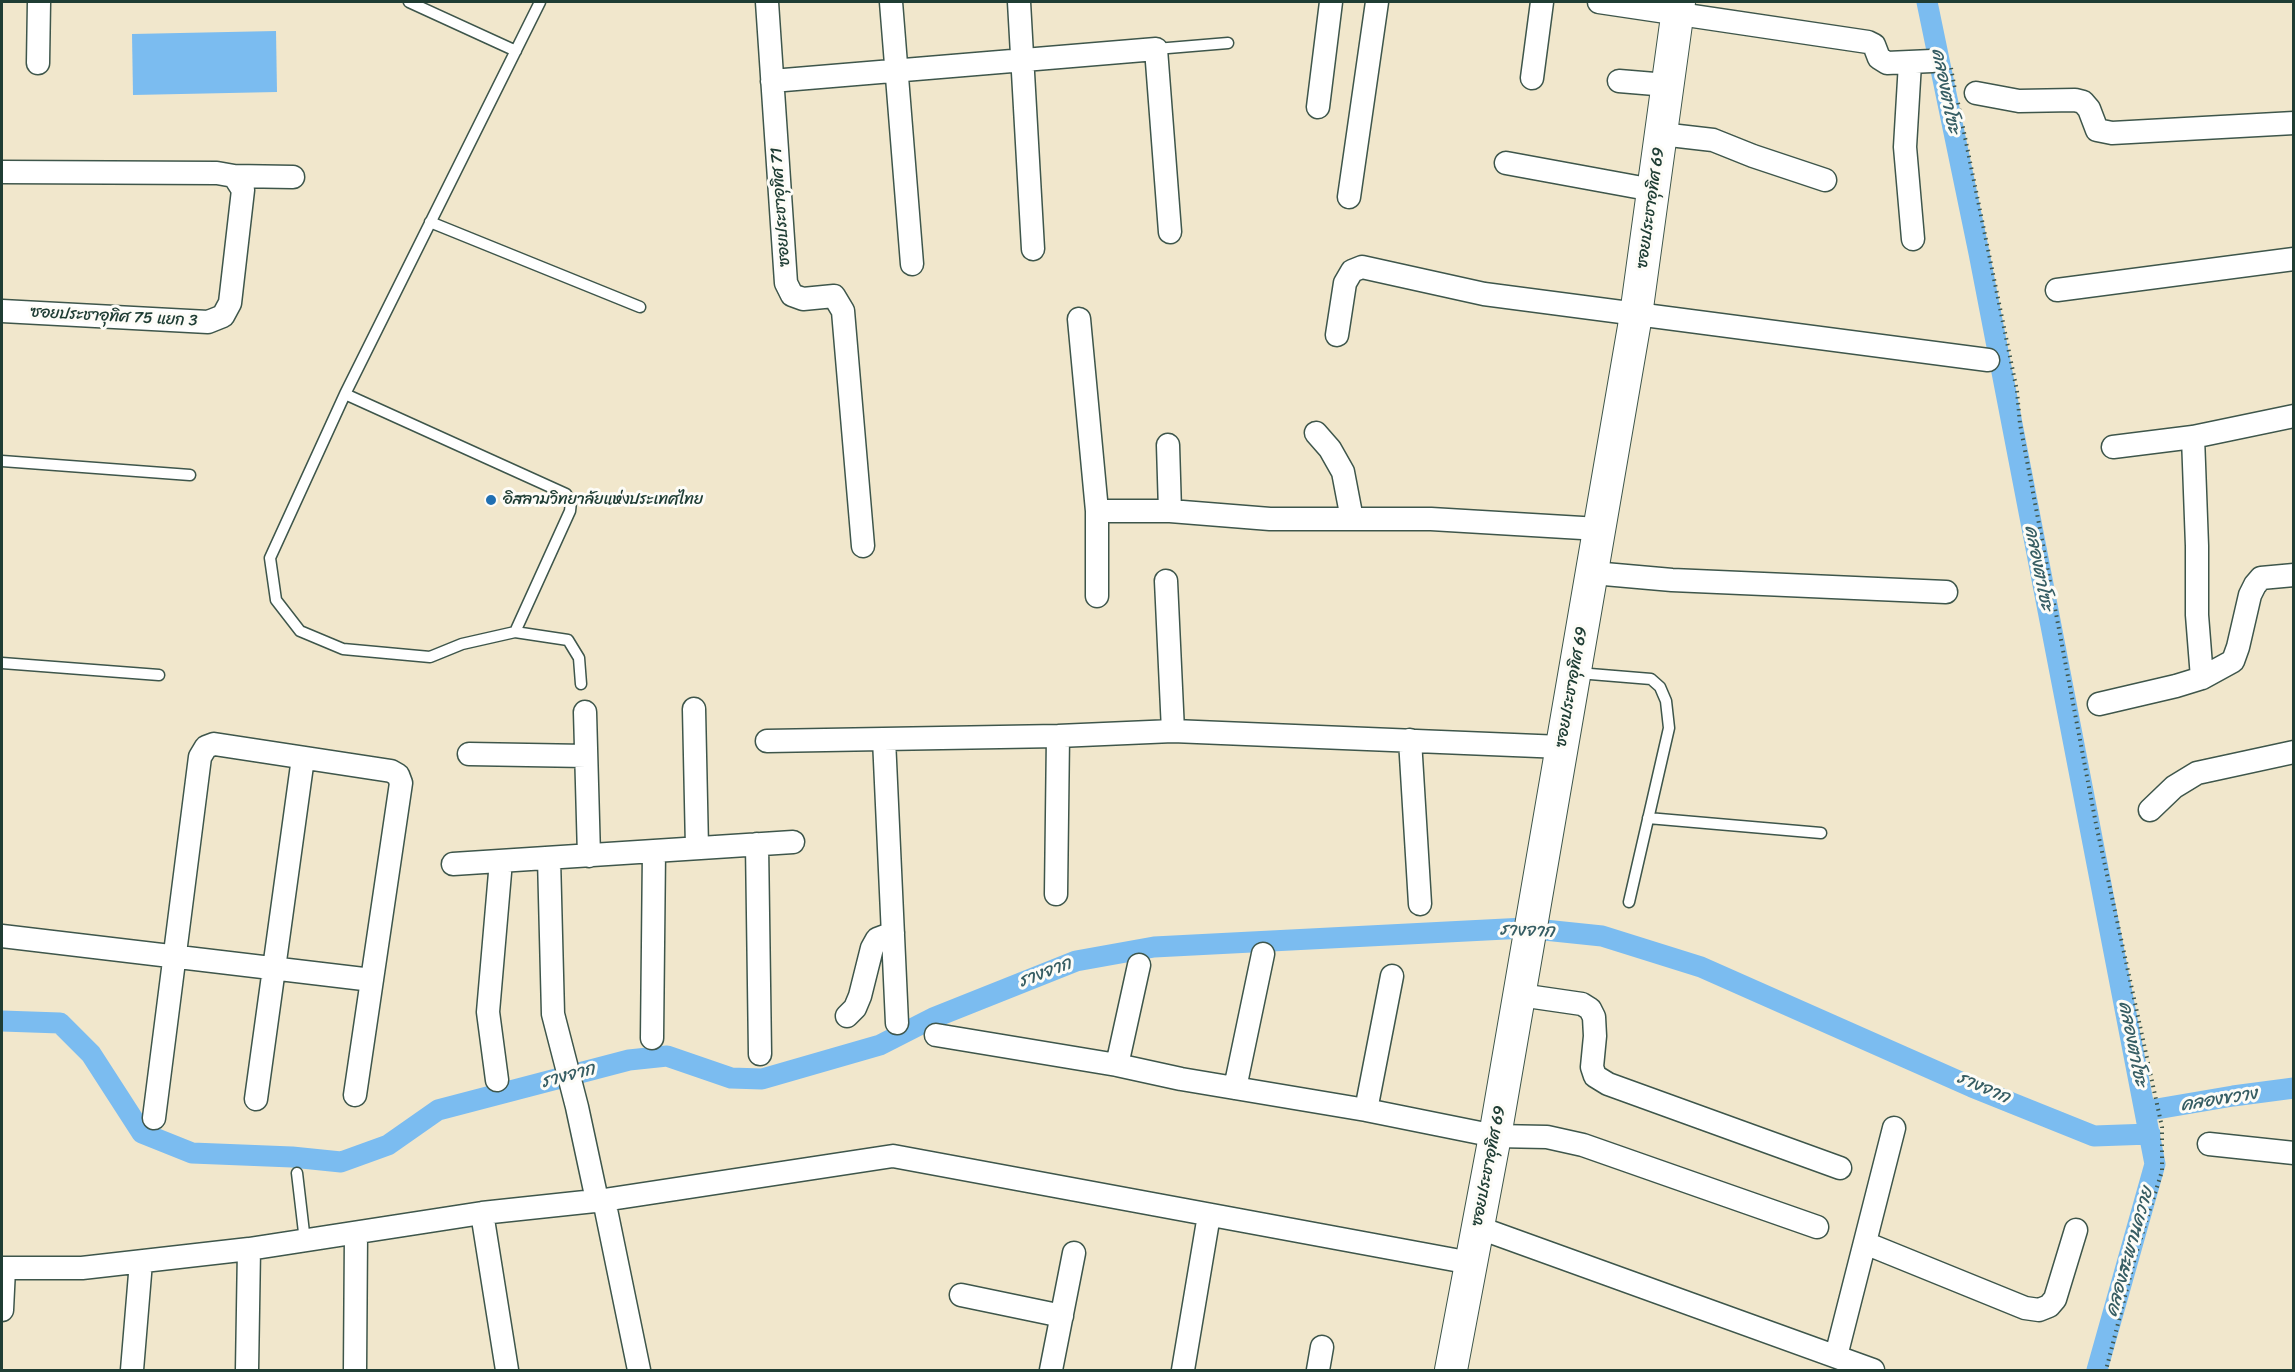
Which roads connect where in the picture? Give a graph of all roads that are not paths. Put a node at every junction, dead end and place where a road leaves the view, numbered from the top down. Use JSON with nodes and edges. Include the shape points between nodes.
{"nodes":[{"id":1,"x":39,"y":2,"type":"edge"},
{"id":2,"x":409,"y":2,"type":"edge"},
{"id":3,"x":540,"y":2,"type":"edge"},
{"id":4,"x":767,"y":2,"type":"edge"},
{"id":5,"x":891,"y":2,"type":"edge"},
{"id":6,"x":1018,"y":2,"type":"edge"},
{"id":7,"x":1331,"y":2,"type":"edge"},
{"id":8,"x":1377,"y":2,"type":"edge"},
{"id":9,"x":1542,"y":2,"type":"edge"},
{"id":10,"x":1599,"y":2,"type":"edge"},
{"id":11,"x":1678,"y":7,"type":"edge"},
{"id":12,"x":1228,"y":43,"type":"dead end"},
{"id":13,"x":1156,"y":49,"type":"junction"},
{"id":14,"x":516,"y":51,"type":"junction"},
{"id":15,"x":1022,"y":60,"type":"junction"},
{"id":16,"x":38,"y":63,"type":"dead end"},
{"id":17,"x":897,"y":70,"type":"junction"},
{"id":18,"x":1532,"y":78,"type":"dead end"},
{"id":19,"x":772,"y":81,"type":"junction"},
{"id":20,"x":1619,"y":81,"type":"dead end"},
{"id":21,"x":1667,"y":85,"type":"junction"},
{"id":22,"x":1976,"y":93,"type":"dead end"},
{"id":23,"x":1317,"y":107,"type":"dead end"},
{"id":24,"x":2294,"y":123,"type":"edge"},
{"id":25,"x":1660,"y":134,"type":"junction"},
{"id":26,"x":1506,"y":163,"type":"dead end"},
{"id":27,"x":2,"y":172,"type":"edge"},
{"id":28,"x":234,"y":176,"type":"junction"},
{"id":29,"x":293,"y":177,"type":"dead end"},
{"id":30,"x":1825,"y":180,"type":"dead end"},
{"id":31,"x":1653,"y":190,"type":"junction"},
{"id":32,"x":1348,"y":196,"type":"dead end"},
{"id":33,"x":430,"y":222,"type":"junction"},
{"id":34,"x":1170,"y":232,"type":"dead end"},
{"id":35,"x":1913,"y":239,"type":"dead end"},
{"id":36,"x":1033,"y":249,"type":"dead end"},
{"id":37,"x":2294,"y":259,"type":"edge"},
{"id":38,"x":912,"y":264,"type":"dead end"},
{"id":39,"x":2057,"y":290,"type":"dead end"},
{"id":40,"x":640,"y":307,"type":"dead end"},
{"id":41,"x":2,"y":311,"type":"edge"},
{"id":42,"x":1636,"y":315,"type":"junction"},
{"id":43,"x":1079,"y":319,"type":"dead end"},
{"id":44,"x":1337,"y":335,"type":"dead end"},
{"id":45,"x":1988,"y":360,"type":"dead end"},
{"id":46,"x":345,"y":394,"type":"junction"},
{"id":47,"x":2294,"y":416,"type":"edge"},
{"id":48,"x":1316,"y":433,"type":"dead end"},
{"id":49,"x":2193,"y":437,"type":"junction"},
{"id":50,"x":1168,"y":446,"type":"dead end"},
{"id":51,"x":2113,"y":447,"type":"dead end"},
{"id":52,"x":2,"y":461,"type":"edge"},
{"id":53,"x":190,"y":475,"type":"dead end"},
{"id":54,"x":1097,"y":511,"type":"junction"},
{"id":55,"x":1170,"y":511,"type":"junction"},
{"id":56,"x":1352,"y":519,"type":"junction"},
{"id":57,"x":1599,"y":529,"type":"junction"},
{"id":58,"x":863,"y":546,"type":"dead end"},
{"id":59,"x":1593,"y":573,"type":"junction"},
{"id":60,"x":2294,"y":575,"type":"edge"},
{"id":61,"x":1166,"y":581,"type":"dead end"},
{"id":62,"x":1946,"y":592,"type":"dead end"},
{"id":63,"x":1097,"y":596,"type":"dead end"},
{"id":64,"x":515,"y":632,"type":"junction"},
{"id":65,"x":2,"y":663,"type":"edge"},
{"id":66,"x":1574,"y":672,"type":"junction"},
{"id":67,"x":159,"y":675,"type":"dead end"},
{"id":68,"x":2202,"y":678,"type":"junction"},
{"id":69,"x":580,"y":684,"type":"dead end"},
{"id":70,"x":2099,"y":704,"type":"dead end"},
{"id":71,"x":693,"y":709,"type":"dead end"},
{"id":72,"x":585,"y":712,"type":"dead end"},
{"id":73,"x":1173,"y":731,"type":"junction"},
{"id":74,"x":1058,"y":736,"type":"junction"},
{"id":75,"x":884,"y":739,"type":"junction"},
{"id":76,"x":1410,"y":740,"type":"junction"},
{"id":77,"x":767,"y":741,"type":"dead end"},
{"id":78,"x":1562,"y":747,"type":"junction"},
{"id":79,"x":2294,"y":752,"type":"edge"},
{"id":80,"x":469,"y":754,"type":"dead end"},
{"id":81,"x":586,"y":756,"type":"junction"},
{"id":82,"x":303,"y":758,"type":"junction"},
{"id":83,"x":2150,"y":810,"type":"dead end"},
{"id":84,"x":1648,"y":818,"type":"junction"},
{"id":85,"x":1821,"y":833,"type":"dead end"},
{"id":86,"x":792,"y":842,"type":"dead end"},
{"id":87,"x":757,"y":844,"type":"junction"},
{"id":88,"x":697,"y":848,"type":"junction"},
{"id":89,"x":654,"y":851,"type":"junction"},
{"id":90,"x":589,"y":856,"type":"junction"},
{"id":91,"x":549,"y":858,"type":"junction"},
{"id":92,"x":501,"y":861,"type":"junction"},
{"id":93,"x":453,"y":864,"type":"dead end"},
{"id":94,"x":1056,"y":894,"type":"dead end"},
{"id":95,"x":1629,"y":903,"type":"dead end"},
{"id":96,"x":1420,"y":904,"type":"dead end"},
{"id":97,"x":893,"y":933,"type":"junction"},
{"id":98,"x":2,"y":936,"type":"edge"},
{"id":99,"x":1263,"y":954,"type":"dead end"},
{"id":100,"x":175,"y":957,"type":"junction"},
{"id":101,"x":1138,"y":964,"type":"dead end"},
{"id":102,"x":274,"y":969,"type":"junction"},
{"id":103,"x":1392,"y":976,"type":"dead end"},
{"id":104,"x":372,"y":980,"type":"junction"},
{"id":105,"x":1520,"y":995,"type":"junction"},
{"id":106,"x":847,"y":1016,"type":"dead end"},
{"id":107,"x":897,"y":1023,"type":"dead end"},
{"id":108,"x":936,"y":1035,"type":"dead end"},
{"id":109,"x":652,"y":1038,"type":"dead end"},
{"id":110,"x":760,"y":1054,"type":"dead end"},
{"id":111,"x":1117,"y":1065,"type":"junction"},
{"id":112,"x":497,"y":1080,"type":"dead end"},
{"id":113,"x":1235,"y":1088,"type":"junction"},
{"id":114,"x":356,"y":1095,"type":"dead end"},
{"id":115,"x":256,"y":1099,"type":"dead end"},
{"id":116,"x":1366,"y":1110,"type":"junction"},
{"id":117,"x":154,"y":1118,"type":"dead end"},
{"id":118,"x":1894,"y":1128,"type":"dead end"},
{"id":119,"x":1496,"y":1136,"type":"junction"},
{"id":120,"x":2209,"y":1144,"type":"dead end"},
{"id":121,"x":2294,"y":1153,"type":"edge"},
{"id":122,"x":1840,"y":1168,"type":"dead end"},
{"id":123,"x":297,"y":1173,"type":"dead end"},
{"id":124,"x":601,"y":1200,"type":"junction"},
{"id":125,"x":482,"y":1213,"type":"junction"},
{"id":126,"x":1209,"y":1215,"type":"junction"},
{"id":127,"x":1477,"y":1227,"type":"junction"},
{"id":128,"x":1817,"y":1227,"type":"dead end"},
{"id":129,"x":2076,"y":1230,"type":"dead end"},
{"id":130,"x":356,"y":1234,"type":"junction"},
{"id":131,"x":305,"y":1241,"type":"junction"},
{"id":132,"x":1865,"y":1243,"type":"junction"},
{"id":133,"x":249,"y":1249,"type":"junction"},
{"id":134,"x":1074,"y":1253,"type":"dead end"},
{"id":135,"x":141,"y":1263,"type":"junction"},
{"id":136,"x":1471,"y":1263,"type":"junction"},
{"id":137,"x":3,"y":1268,"type":"edge"},
{"id":138,"x":961,"y":1295,"type":"dead end"},
{"id":139,"x":2,"y":1310,"type":"edge"},
{"id":140,"x":1062,"y":1316,"type":"junction"},
{"id":141,"x":1322,"y":1347,"type":"dead end"},
{"id":142,"x":1836,"y":1356,"type":"junction"},
{"id":143,"x":132,"y":1371,"type":"edge"},
{"id":144,"x":247,"y":1371,"type":"edge"},
{"id":145,"x":355,"y":1371,"type":"edge"},
{"id":146,"x":507,"y":1371,"type":"edge"},
{"id":147,"x":639,"y":1371,"type":"edge"},
{"id":148,"x":1051,"y":1371,"type":"edge"},
{"id":149,"x":1182,"y":1371,"type":"edge"},
{"id":150,"x":1317,"y":1371,"type":"edge"},
{"id":151,"x":1451,"y":1371,"type":"edge"},
{"id":152,"x":1873,"y":1371,"type":"edge"}],
"edges":[{"from":1,"to":16,"type":"street"},
{"from":2,"to":14,"type":"lane"},
{"from":3,"to":14,"type":"lane"},
{"from":4,"to":19,"type":"street","name":"ซอยประชาอุทิศ 71"},
{"from":5,"to":17,"type":"street"},
{"from":6,"to":15,"type":"street"},
{"from":7,"to":23,"type":"street"},
{"from":8,"to":32,"type":"street"},
{"from":9,"to":18,"type":"street"},
{"from":10,"to":11,"type":"street"},
{"from":11,"to":21,"type":"street","name":"ซอยประชาอุทิศ 69"},
{"from":11,"to":35,"type":"street","via":[[1868,42],[1884,62],[1930,60],[1905,147]]},
{"from":12,"to":13,"type":"lane"},
{"from":13,"to":15,"type":"street"},
{"from":13,"to":34,"type":"street"},
{"from":14,"to":33,"type":"lane"},
{"from":15,"to":17,"type":"street"},
{"from":15,"to":36,"type":"street"},
{"from":17,"to":19,"type":"street"},
{"from":17,"to":38,"type":"street"},
{"from":19,"to":58,"type":"street","name":"ซอยประชาอุทิศ 71","via":[[786,283],[792,295],[803,299],[834,296],[843,311]]},
{"from":20,"to":21,"type":"street"},
{"from":21,"to":25,"type":"street","name":"ซอยประชาอุทิศ 69"},
{"from":22,"to":24,"type":"street","via":[[2019,101],[2083,102],[2097,130],[2112,134]]},
{"from":25,"to":30,"type":"street","via":[[1713,140]]},
{"from":25,"to":31,"type":"street","name":"ซอยประชาอุทิศ 69"},
{"from":26,"to":31,"type":"street"},
{"from":27,"to":28,"type":"street"},
{"from":28,"to":29,"type":"street"},
{"from":28,"to":41,"type":"street","name":"ซอยประชาอุทิศ 75 แยก 3","via":[[243,190],[230,303],[223,316],[208,322]]},
{"from":31,"to":42,"type":"street","name":"ซอยประชาอุทิศ 69"},
{"from":33,"to":40,"type":"lane"},
{"from":33,"to":46,"type":"lane"},
{"from":37,"to":39,"type":"street"},
{"from":42,"to":44,"type":"street","via":[[1484,294],[1362,267],[1352,271],[1345,283]]},
{"from":42,"to":45,"type":"street"},
{"from":42,"to":57,"type":"street","name":"ซอยประชาอุทิศ 69"},
{"from":43,"to":54,"type":"street"},
{"from":46,"to":64,"type":"lane","via":[[566,494],[571,502],[570,511]]},
{"from":46,"to":64,"type":"lane","via":[[270,558],[276,600],[300,632],[343,649],[430,657],[462,644]]},
{"from":47,"to":49,"type":"street"},
{"from":48,"to":56,"type":"street","via":[[1343,472]]},
{"from":49,"to":51,"type":"street"},
{"from":49,"to":68,"type":"street"},
{"from":50,"to":55,"type":"street"},
{"from":52,"to":53,"type":"lane"},
{"from":54,"to":55,"type":"street"},
{"from":54,"to":63,"type":"street"},
{"from":55,"to":56,"type":"street","via":[[1270,519]]},
{"from":56,"to":57,"type":"street","via":[[1431,519]]},
{"from":57,"to":59,"type":"street","name":"ซอยประชาอุทิศ 69"},
{"from":59,"to":62,"type":"street"},
{"from":59,"to":66,"type":"street","name":"ซอยประชาอุทิศ 69"},
{"from":60,"to":68,"type":"street","via":[[2261,578],[2250,596],[2233,661]]},
{"from":61,"to":73,"type":"street"},
{"from":64,"to":69,"type":"lane","via":[[568,640],[579,658]]},
{"from":65,"to":67,"type":"lane"},
{"from":66,"to":78,"type":"street","name":"ซอยประชาอุทิศ 69"},
{"from":66,"to":84,"type":"lane","via":[[1651,680],[1660,687],[1669,728]]},
{"from":68,"to":70,"type":"street"},
{"from":71,"to":88,"type":"street"},
{"from":72,"to":81,"type":"street"},
{"from":73,"to":74,"type":"street"},
{"from":73,"to":76,"type":"street"},
{"from":74,"to":75,"type":"street"},
{"from":74,"to":94,"type":"street"},
{"from":75,"to":77,"type":"street"},
{"from":75,"to":97,"type":"street"},
{"from":76,"to":78,"type":"street"},
{"from":76,"to":96,"type":"street"},
{"from":78,"to":105,"type":"street","name":"ซอยประชาอุทิศ 69"},
{"from":79,"to":83,"type":"street","via":[[2197,773],[2174,787]]},
{"from":80,"to":81,"type":"street"},
{"from":81,"to":90,"type":"street"},
{"from":82,"to":100,"type":"street","via":[[214,744],[206,747],[200,757]]},
{"from":82,"to":102,"type":"street"},
{"from":82,"to":104,"type":"street","via":[[391,771],[401,783]]},
{"from":84,"to":85,"type":"lane"},
{"from":84,"to":95,"type":"lane"},
{"from":86,"to":87,"type":"street"},
{"from":87,"to":88,"type":"street"},
{"from":87,"to":110,"type":"street"},
{"from":88,"to":89,"type":"street"},
{"from":89,"to":90,"type":"street"},
{"from":89,"to":109,"type":"street"},
{"from":90,"to":91,"type":"street"},
{"from":91,"to":92,"type":"street"},
{"from":91,"to":124,"type":"street","via":[[553,1014]]},
{"from":92,"to":93,"type":"street"},
{"from":92,"to":112,"type":"street","via":[[488,1012]]},
{"from":97,"to":106,"type":"street","via":[[877,939],[872,948],[860,996]]},
{"from":97,"to":107,"type":"street"},
{"from":98,"to":100,"type":"street"},
{"from":99,"to":113,"type":"street"},
{"from":100,"to":102,"type":"street"},
{"from":100,"to":117,"type":"street"},
{"from":101,"to":111,"type":"street"},
{"from":102,"to":104,"type":"street"},
{"from":102,"to":115,"type":"street"},
{"from":103,"to":116,"type":"street"},
{"from":104,"to":114,"type":"street"},
{"from":105,"to":119,"type":"street","name":"ซอยประชาอุทิศ 69"},
{"from":105,"to":122,"type":"street","via":[[1582,1004],[1590,1009],[1595,1035],[1592,1067],[1595,1076],[1608,1084]]},
{"from":108,"to":111,"type":"street"},
{"from":111,"to":113,"type":"street"},
{"from":113,"to":116,"type":"street"},
{"from":116,"to":119,"type":"street"},
{"from":118,"to":132,"type":"street"},
{"from":119,"to":127,"type":"street","name":"ซอยประชาอุทิศ 69"},
{"from":119,"to":128,"type":"street","via":[[1547,1137],[1583,1145]]},
{"from":120,"to":121,"type":"street"},
{"from":123,"to":131,"type":"lane"},
{"from":124,"to":125,"type":"street"},
{"from":124,"to":126,"type":"street","via":[[893,1156]]},
{"from":124,"to":147,"type":"street"},
{"from":125,"to":130,"type":"street"},
{"from":125,"to":146,"type":"street"},
{"from":126,"to":136,"type":"street"},
{"from":126,"to":149,"type":"street"},
{"from":127,"to":136,"type":"street","name":"ซอยประชาอุทิศ 69"},
{"from":127,"to":142,"type":"street"},
{"from":129,"to":132,"type":"street","via":[[2055,1299],[2039,1310],[2025,1308]]},
{"from":130,"to":131,"type":"street"},
{"from":130,"to":145,"type":"street"},
{"from":131,"to":133,"type":"street"},
{"from":132,"to":142,"type":"street"},
{"from":133,"to":135,"type":"street"},
{"from":133,"to":144,"type":"street"},
{"from":134,"to":140,"type":"street"},
{"from":135,"to":137,"type":"street"},
{"from":135,"to":143,"type":"street"},
{"from":136,"to":151,"type":"street","name":"ซอยประชาอุทิศ 69"},
{"from":137,"to":139,"type":"street"},
{"from":138,"to":140,"type":"street"},
{"from":140,"to":148,"type":"street"},
{"from":141,"to":150,"type":"street"},
{"from":142,"to":152,"type":"street"}]}
